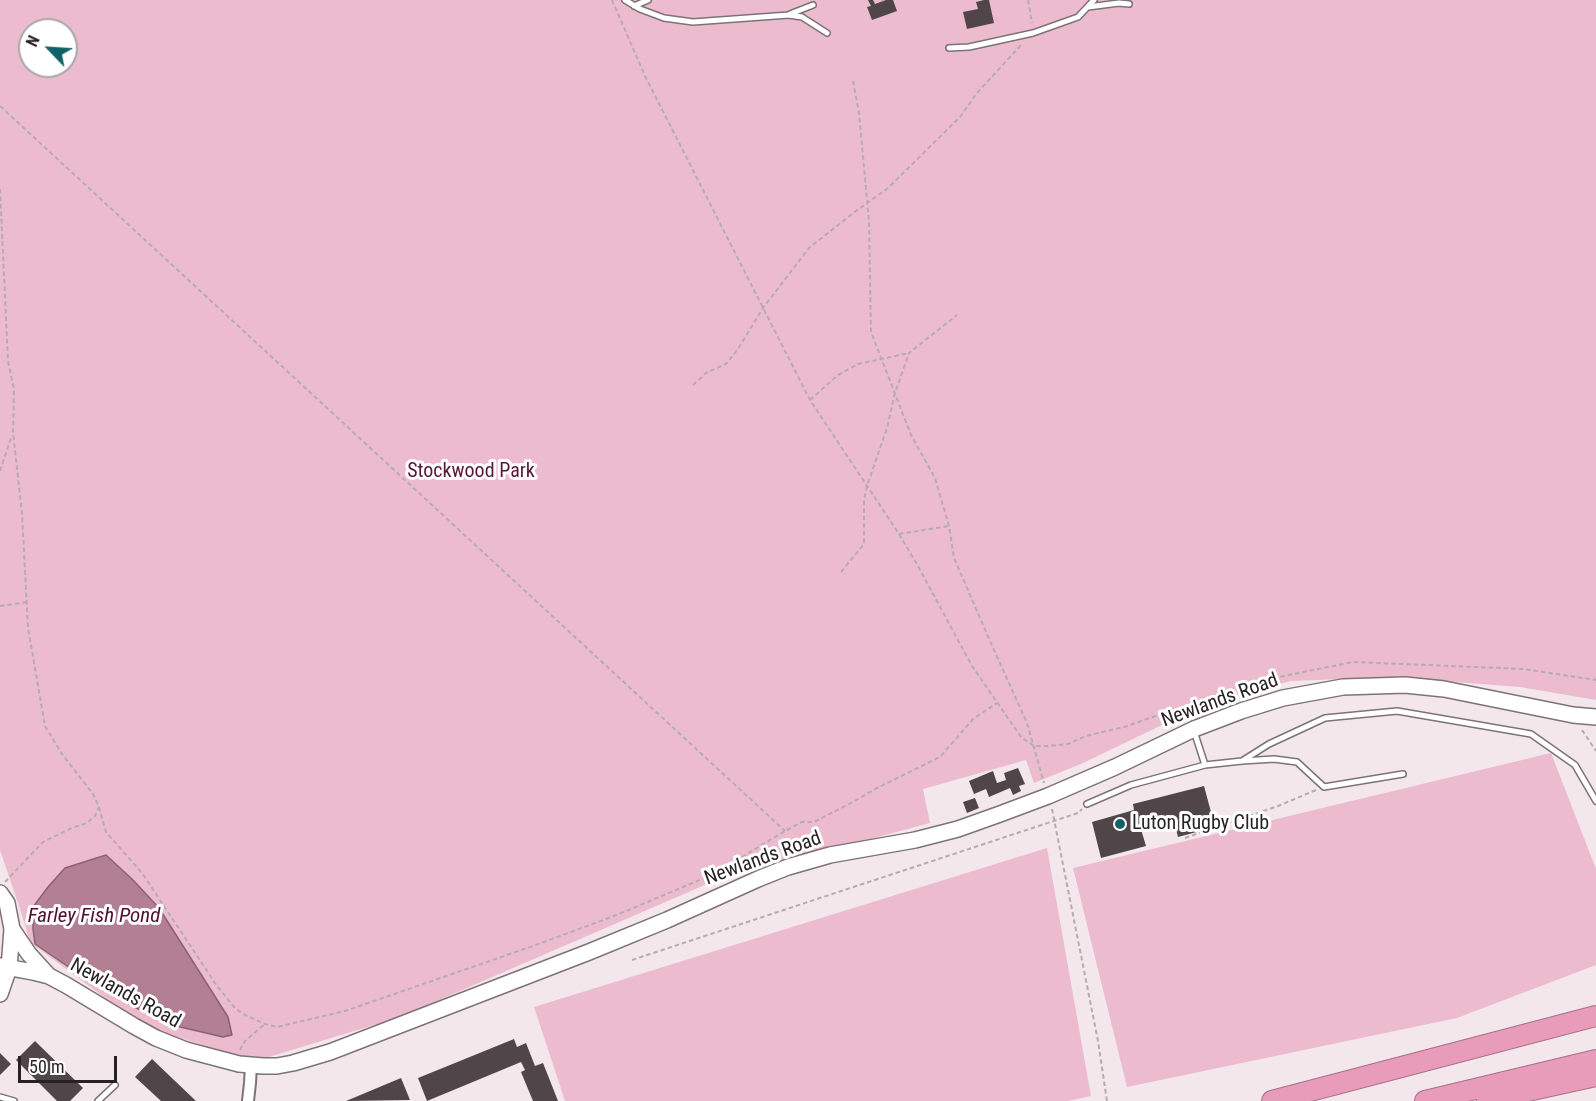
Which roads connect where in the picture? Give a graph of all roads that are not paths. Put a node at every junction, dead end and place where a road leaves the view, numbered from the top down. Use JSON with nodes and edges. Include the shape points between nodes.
{"nodes":[{"id":1,"x":625,"y":0,"type":"edge"},
{"id":2,"x":648,"y":0,"type":"edge"},
{"id":3,"x":1094,"y":0,"type":"edge"},
{"id":4,"x":813,"y":4,"type":"dead end"},
{"id":5,"x":1130,"y":4,"type":"dead end"},
{"id":6,"x":634,"y":6,"type":"junction"},
{"id":7,"x":1088,"y":7,"type":"junction"},
{"id":8,"x":789,"y":15,"type":"junction"},
{"id":9,"x":827,"y":33,"type":"dead end"},
{"id":10,"x":949,"y":48,"type":"dead end"},
{"id":11,"x":1596,"y":717,"type":"edge"},
{"id":12,"x":1194,"y":729,"type":"junction"},
{"id":13,"x":1242,"y":760,"type":"junction"},
{"id":14,"x":1205,"y":765,"type":"junction"},
{"id":15,"x":1403,"y":774,"type":"dead end"},
{"id":16,"x":1596,"y":801,"type":"edge"},
{"id":17,"x":1087,"y":804,"type":"road end"},
{"id":18,"x":3,"y":887,"type":"edge"},
{"id":19,"x":12,"y":929,"type":"junction"},
{"id":20,"x":4,"y":967,"type":"edge"},
{"id":21,"x":49,"y":976,"type":"junction"},
{"id":22,"x":0,"y":994,"type":"edge"},
{"id":23,"x":1596,"y":1016,"type":"edge"},
{"id":24,"x":1596,"y":1060,"type":"edge"},
{"id":25,"x":251,"y":1065,"type":"junction"},
{"id":26,"x":1596,"y":1076,"type":"edge"},
{"id":27,"x":115,"y":1085,"type":"dead end"},
{"id":28,"x":0,"y":1097,"type":"edge"},
{"id":29,"x":14,"y":1101,"type":"edge"},
{"id":30,"x":98,"y":1101,"type":"edge"},
{"id":31,"x":248,"y":1101,"type":"edge"},
{"id":32,"x":1272,"y":1101,"type":"edge"},
{"id":33,"x":1425,"y":1101,"type":"edge"},
{"id":34,"x":1481,"y":1101,"type":"edge"}],
"edges":[{"from":1,"to":6,"type":"lane"},
{"from":2,"to":6,"type":"lane"},
{"from":3,"to":7,"type":"lane"},
{"from":4,"to":8,"type":"lane"},
{"from":5,"to":7,"type":"lane"},
{"from":6,"to":8,"type":"lane","via":[[664,18],[693,22]]},
{"from":7,"to":10,"type":"lane","via":[[1078,17],[1033,33]]},
{"from":8,"to":9,"type":"lane","via":[[802,17]]},
{"from":11,"to":12,"type":"main road","name":"Newlands Road","via":[[1444,689],[1374,685],[1283,698]]},
{"from":12,"to":14,"type":"lane"},
{"from":12,"to":25,"type":"main road","name":"Newlands Road","via":[[1048,796],[958,829],[788,867],[598,948],[330,1052],[285,1064]]},
{"from":13,"to":14,"type":"lane"},
{"from":13,"to":15,"type":"lane","via":[[1297,762],[1324,787]]},
{"from":13,"to":16,"type":"lane","via":[[1325,718],[1397,711],[1531,734],[1575,765]]},
{"from":14,"to":17,"type":"lane","via":[[1131,785]]},
{"from":18,"to":19,"type":"main road"},
{"from":19,"to":20,"type":"main road"},
{"from":19,"to":21,"type":"main road"},
{"from":20,"to":21,"type":"main road","name":"Newlands Road"},
{"from":20,"to":22,"type":"main road"},
{"from":21,"to":25,"type":"main road","name":"Newlands Road","via":[[156,1038],[186,1050]]},
{"from":23,"to":32,"type":"highway"},
{"from":24,"to":33,"type":"highway"},
{"from":25,"to":31,"type":"street"},
{"from":26,"to":34,"type":"highway"},
{"from":27,"to":30,"type":"lane"},
{"from":28,"to":29,"type":"lane"}]}
